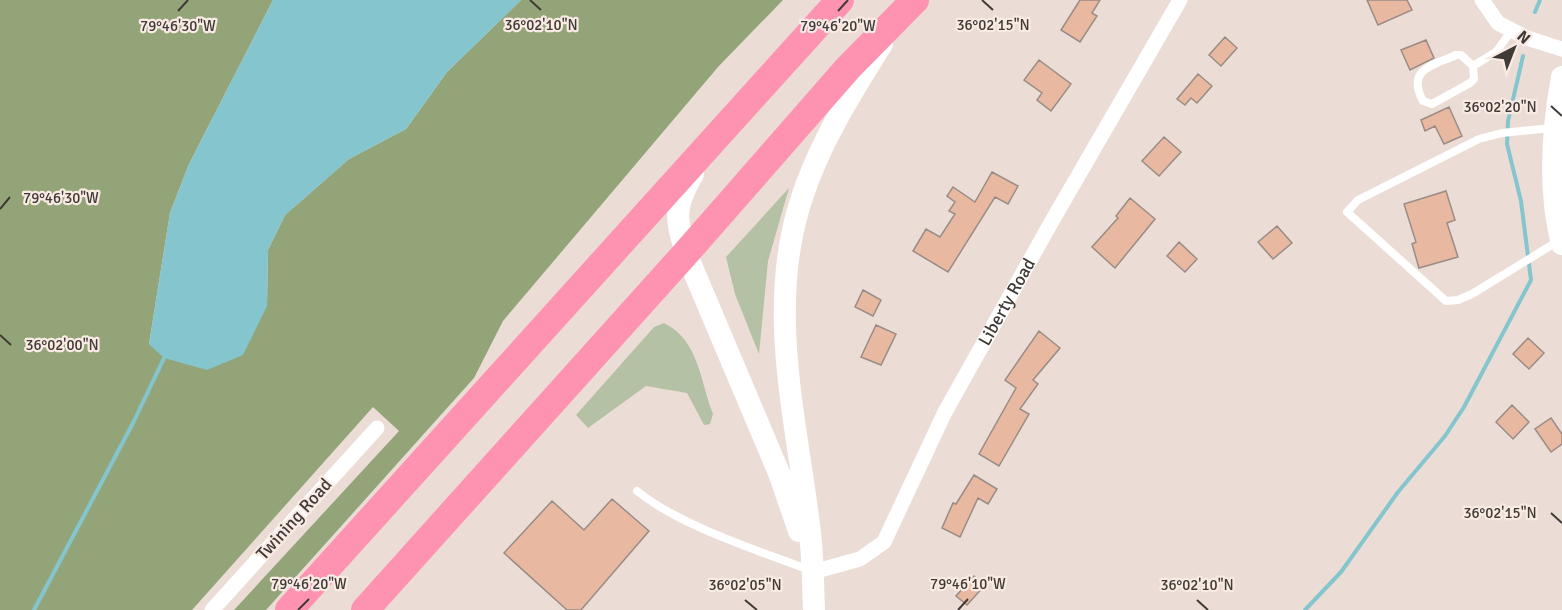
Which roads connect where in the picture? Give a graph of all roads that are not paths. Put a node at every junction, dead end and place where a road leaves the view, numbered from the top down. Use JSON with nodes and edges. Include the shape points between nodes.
{"nodes":[{"id":1,"x":840,"y":0,"type":"edge"},
{"id":2,"x":1180,"y":0,"type":"edge"},
{"id":3,"x":1482,"y":0,"type":"edge"},
{"id":4,"x":906,"y":10,"type":"edge"},
{"id":5,"x":1512,"y":30,"type":"junction"},
{"id":6,"x":1562,"y":49,"type":"edge"},
{"id":7,"x":1473,"y":66,"type":"junction"},
{"id":8,"x":1562,"y":77,"type":"edge"},
{"id":9,"x":1554,"y":128,"type":"junction"},
{"id":10,"x":714,"y":141,"type":"junction"},
{"id":11,"x":1561,"y":242,"type":"edge"},
{"id":12,"x":686,"y":253,"type":"junction"},
{"id":13,"x":377,"y":428,"type":"dead end"},
{"id":14,"x":637,"y":491,"type":"dead end"},
{"id":15,"x":813,"y":572,"type":"junction"},
{"id":16,"x":212,"y":610,"type":"edge"},
{"id":17,"x":289,"y":610,"type":"edge"},
{"id":18,"x":365,"y":610,"type":"edge"},
{"id":19,"x":814,"y":610,"type":"edge"}],
"edges":[{"from":1,"to":10,"type":"highway"},
{"from":2,"to":15,"type":"street","name":"Liberty Road","via":[[945,412],[884,542],[860,559]]},
{"from":3,"to":5,"type":"street","via":[[1498,23]]},
{"from":4,"to":12,"type":"highway","via":[[848,68]]},
{"from":4,"to":15,"type":"street","via":[[837,117],[816,159],[797,214],[788,265],[784,307],[787,360]]},
{"from":5,"to":6,"type":"street"},
{"from":5,"to":7,"type":"lane","via":[[1496,52]]},
{"from":7,"to":7,"type":"lane","via":[[1456,55],[1423,70],[1417,82],[1423,101],[1432,104],[1470,83],[1474,79]]},
{"from":8,"to":9,"type":"street"},
{"from":9,"to":11,"type":"street","via":[[1553,181]]},
{"from":9,"to":11,"type":"lane","via":[[1479,139],[1358,200],[1347,212],[1446,301],[1472,294],[1530,256]]},
{"from":10,"to":12,"type":"street","via":[[679,199],[676,221]]},
{"from":10,"to":17,"type":"highway"},
{"from":12,"to":15,"type":"street","via":[[778,473]]},
{"from":12,"to":18,"type":"highway"},
{"from":13,"to":16,"type":"street","name":"Twining Road"},
{"from":14,"to":15,"type":"lane","via":[[666,511]]},
{"from":15,"to":19,"type":"street"}]}
